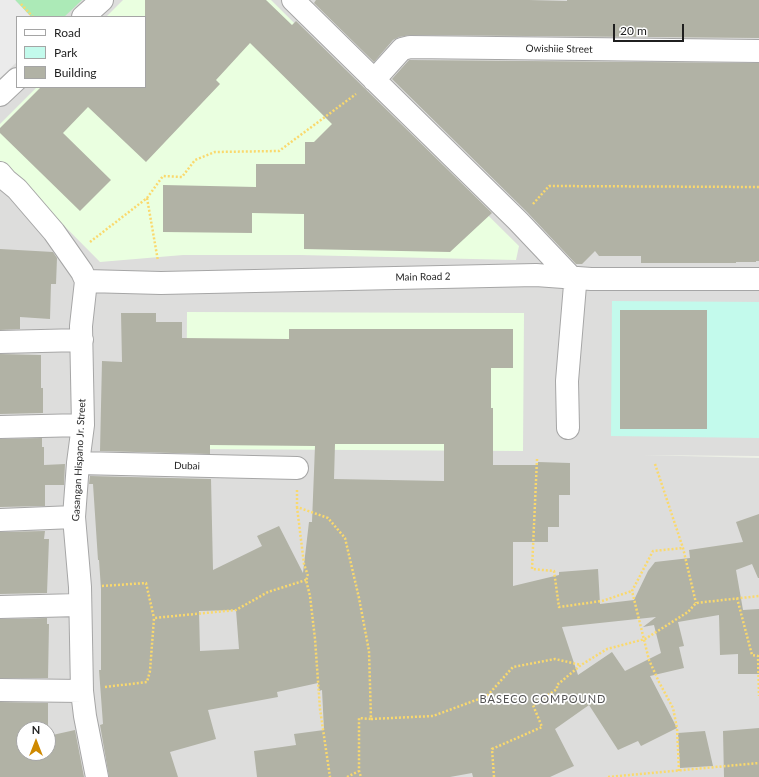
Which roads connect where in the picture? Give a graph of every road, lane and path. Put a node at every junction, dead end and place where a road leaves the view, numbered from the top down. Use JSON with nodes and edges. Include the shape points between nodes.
{"nodes":[{"id":1,"x":102,"y":0,"type":"edge"},
{"id":2,"x":293,"y":0,"type":"edge"},
{"id":3,"x":21,"y":4,"type":"dead end"},
{"id":4,"x":32,"y":16,"type":"edge"},
{"id":5,"x":84,"y":16,"type":"edge"},
{"id":6,"x":759,"y":51,"type":"edge"},
{"id":7,"x":16,"y":80,"type":"edge"},
{"id":8,"x":374,"y":80,"type":"junction"},
{"id":9,"x":0,"y":95,"type":"edge"},
{"id":10,"x":0,"y":173,"type":"edge"},
{"id":11,"x":759,"y":187,"type":"edge"},
{"id":12,"x":8,"y":193,"type":"edge"},
{"id":13,"x":147,"y":198,"type":"junction"},
{"id":14,"x":518,"y":221,"type":"junction"},
{"id":15,"x":72,"y":256,"type":"junction"},
{"id":16,"x":572,"y":278,"type":"junction"},
{"id":17,"x":759,"y":279,"type":"edge"},
{"id":18,"x":86,"y":281,"type":"junction"},
{"id":19,"x":162,"y":283,"type":"junction"},
{"id":20,"x":82,"y":340,"type":"junction"},
{"id":21,"x":0,"y":342,"type":"edge"},
{"id":22,"x":83,"y":425,"type":"junction"},
{"id":23,"x":0,"y":427,"type":"edge"},
{"id":24,"x":568,"y":428,"type":"dead end"},
{"id":25,"x":537,"y":459,"type":"dead end"},
{"id":26,"x":78,"y":463,"type":"junction"},
{"id":27,"x":655,"y":464,"type":"dead end"},
{"id":28,"x":297,"y":468,"type":"joint"},
{"id":29,"x":297,"y":507,"type":"junction"},
{"id":30,"x":74,"y":517,"type":"junction"},
{"id":31,"x":0,"y":520,"type":"edge"},
{"id":32,"x":683,"y":548,"type":"junction"},
{"id":33,"x":306,"y":580,"type":"junction"},
{"id":34,"x":632,"y":591,"type":"junction"},
{"id":35,"x":79,"y":596,"type":"junction"},
{"id":36,"x":759,"y":596,"type":"edge"},
{"id":37,"x":737,"y":598,"type":"junction"},
{"id":38,"x":696,"y":603,"type":"junction"},
{"id":39,"x":0,"y":607,"type":"edge"},
{"id":40,"x":154,"y":618,"type":"junction"},
{"id":41,"x":645,"y":639,"type":"junction"},
{"id":42,"x":581,"y":665,"type":"junction"},
{"id":43,"x":758,"y":685,"type":"edge"},
{"id":44,"x":0,"y":690,"type":"edge"},
{"id":45,"x":82,"y":691,"type":"junction"},
{"id":46,"x":759,"y":696,"type":"edge"},
{"id":47,"x":371,"y":719,"type":"junction"},
{"id":48,"x":759,"y":764,"type":"edge"},
{"id":49,"x":359,"y":771,"type":"junction"},
{"id":50,"x":678,"y":771,"type":"junction"},
{"id":51,"x":97,"y":777,"type":"edge"},
{"id":52,"x":330,"y":777,"type":"edge"},
{"id":53,"x":347,"y":777,"type":"edge"},
{"id":54,"x":361,"y":777,"type":"edge"},
{"id":55,"x":494,"y":777,"type":"edge"},
{"id":56,"x":608,"y":777,"type":"edge"}],
"edges":[{"from":1,"to":5,"type":"street"},
{"from":2,"to":8,"type":"street"},
{"from":3,"to":4,"type":"path"},
{"from":6,"to":8,"type":"street","name":"Owishiie Street","via":[[410,47],[402,49]]},
{"from":7,"to":9,"type":"street"},
{"from":8,"to":13,"type":"path","via":[[279,151],[215,152],[195,160],[182,177],[163,176]]},
{"from":8,"to":14,"type":"street"},
{"from":10,"to":12,"type":"street","via":[[6,180]]},
{"from":11,"to":14,"type":"path","via":[[549,186]]},
{"from":12,"to":15,"type":"street","via":[[54,232]]},
{"from":13,"to":15,"type":"path"},
{"from":13,"to":19,"type":"path"},
{"from":14,"to":16,"type":"street"},
{"from":15,"to":18,"type":"street"},
{"from":16,"to":17,"type":"street","name":"Main Road 2"},
{"from":16,"to":19,"type":"street","name":"Main Road 2","via":[[536,275]]},
{"from":16,"to":24,"type":"street","via":[[575,285],[567,381]]},
{"from":18,"to":19,"type":"street","name":"Main Road 2"},
{"from":18,"to":20,"type":"street","name":"Gasangan Hispano Jr. Street"},
{"from":20,"to":21,"type":"street"},
{"from":20,"to":22,"type":"street","name":"Gasangan Hispano Jr. Street"},
{"from":22,"to":23,"type":"street"},
{"from":22,"to":26,"type":"street","name":"Gasangan Hispano Jr. Street"},
{"from":25,"to":34,"type":"path","via":[[532,569],[554,571],[559,607],[602,601]]},
{"from":26,"to":28,"type":"street","name":"Dubai"},
{"from":26,"to":30,"type":"street","name":"Gasangan Hispano Jr. Street"},
{"from":27,"to":32,"type":"path"},
{"from":28,"to":29,"type":"path"},
{"from":29,"to":33,"type":"path","via":[[304,564],[308,576]]},
{"from":29,"to":47,"type":"path","via":[[328,518],[345,538],[369,652]]},
{"from":30,"to":31,"type":"street"},
{"from":30,"to":35,"type":"street","name":"Gasangan Hispano Jr. Street"},
{"from":32,"to":34,"type":"path","via":[[653,551]]},
{"from":32,"to":38,"type":"path"},
{"from":33,"to":40,"type":"path","via":[[268,592],[236,610]]},
{"from":33,"to":52,"type":"path","via":[[310,596],[320,709]]},
{"from":34,"to":41,"type":"path"},
{"from":35,"to":39,"type":"street"},
{"from":35,"to":40,"type":"path","via":[[146,583]]},
{"from":35,"to":45,"type":"street","name":"Gasangan Hispano Jr. Street"},
{"from":36,"to":37,"type":"path"},
{"from":37,"to":38,"type":"path"},
{"from":37,"to":43,"type":"path","via":[[752,655],[758,656]]},
{"from":38,"to":41,"type":"path","via":[[688,612]]},
{"from":40,"to":45,"type":"path","via":[[147,682]]},
{"from":41,"to":42,"type":"path","via":[[607,649]]},
{"from":41,"to":50,"type":"path","via":[[649,660],[673,708],[677,728]]},
{"from":42,"to":47,"type":"path","via":[[555,659],[512,667],[487,696],[433,716]]},
{"from":42,"to":55,"type":"path","via":[[557,685],[557,689],[533,705],[542,727],[492,749]]},
{"from":43,"to":46,"type":"path"},
{"from":44,"to":45,"type":"street"},
{"from":45,"to":51,"type":"street","name":"Gasangan Hispano Jr. Street"},
{"from":47,"to":49,"type":"path","via":[[359,718]]},
{"from":48,"to":50,"type":"path"},
{"from":49,"to":53,"type":"path"},
{"from":49,"to":54,"type":"path"},
{"from":50,"to":56,"type":"path"}]}
